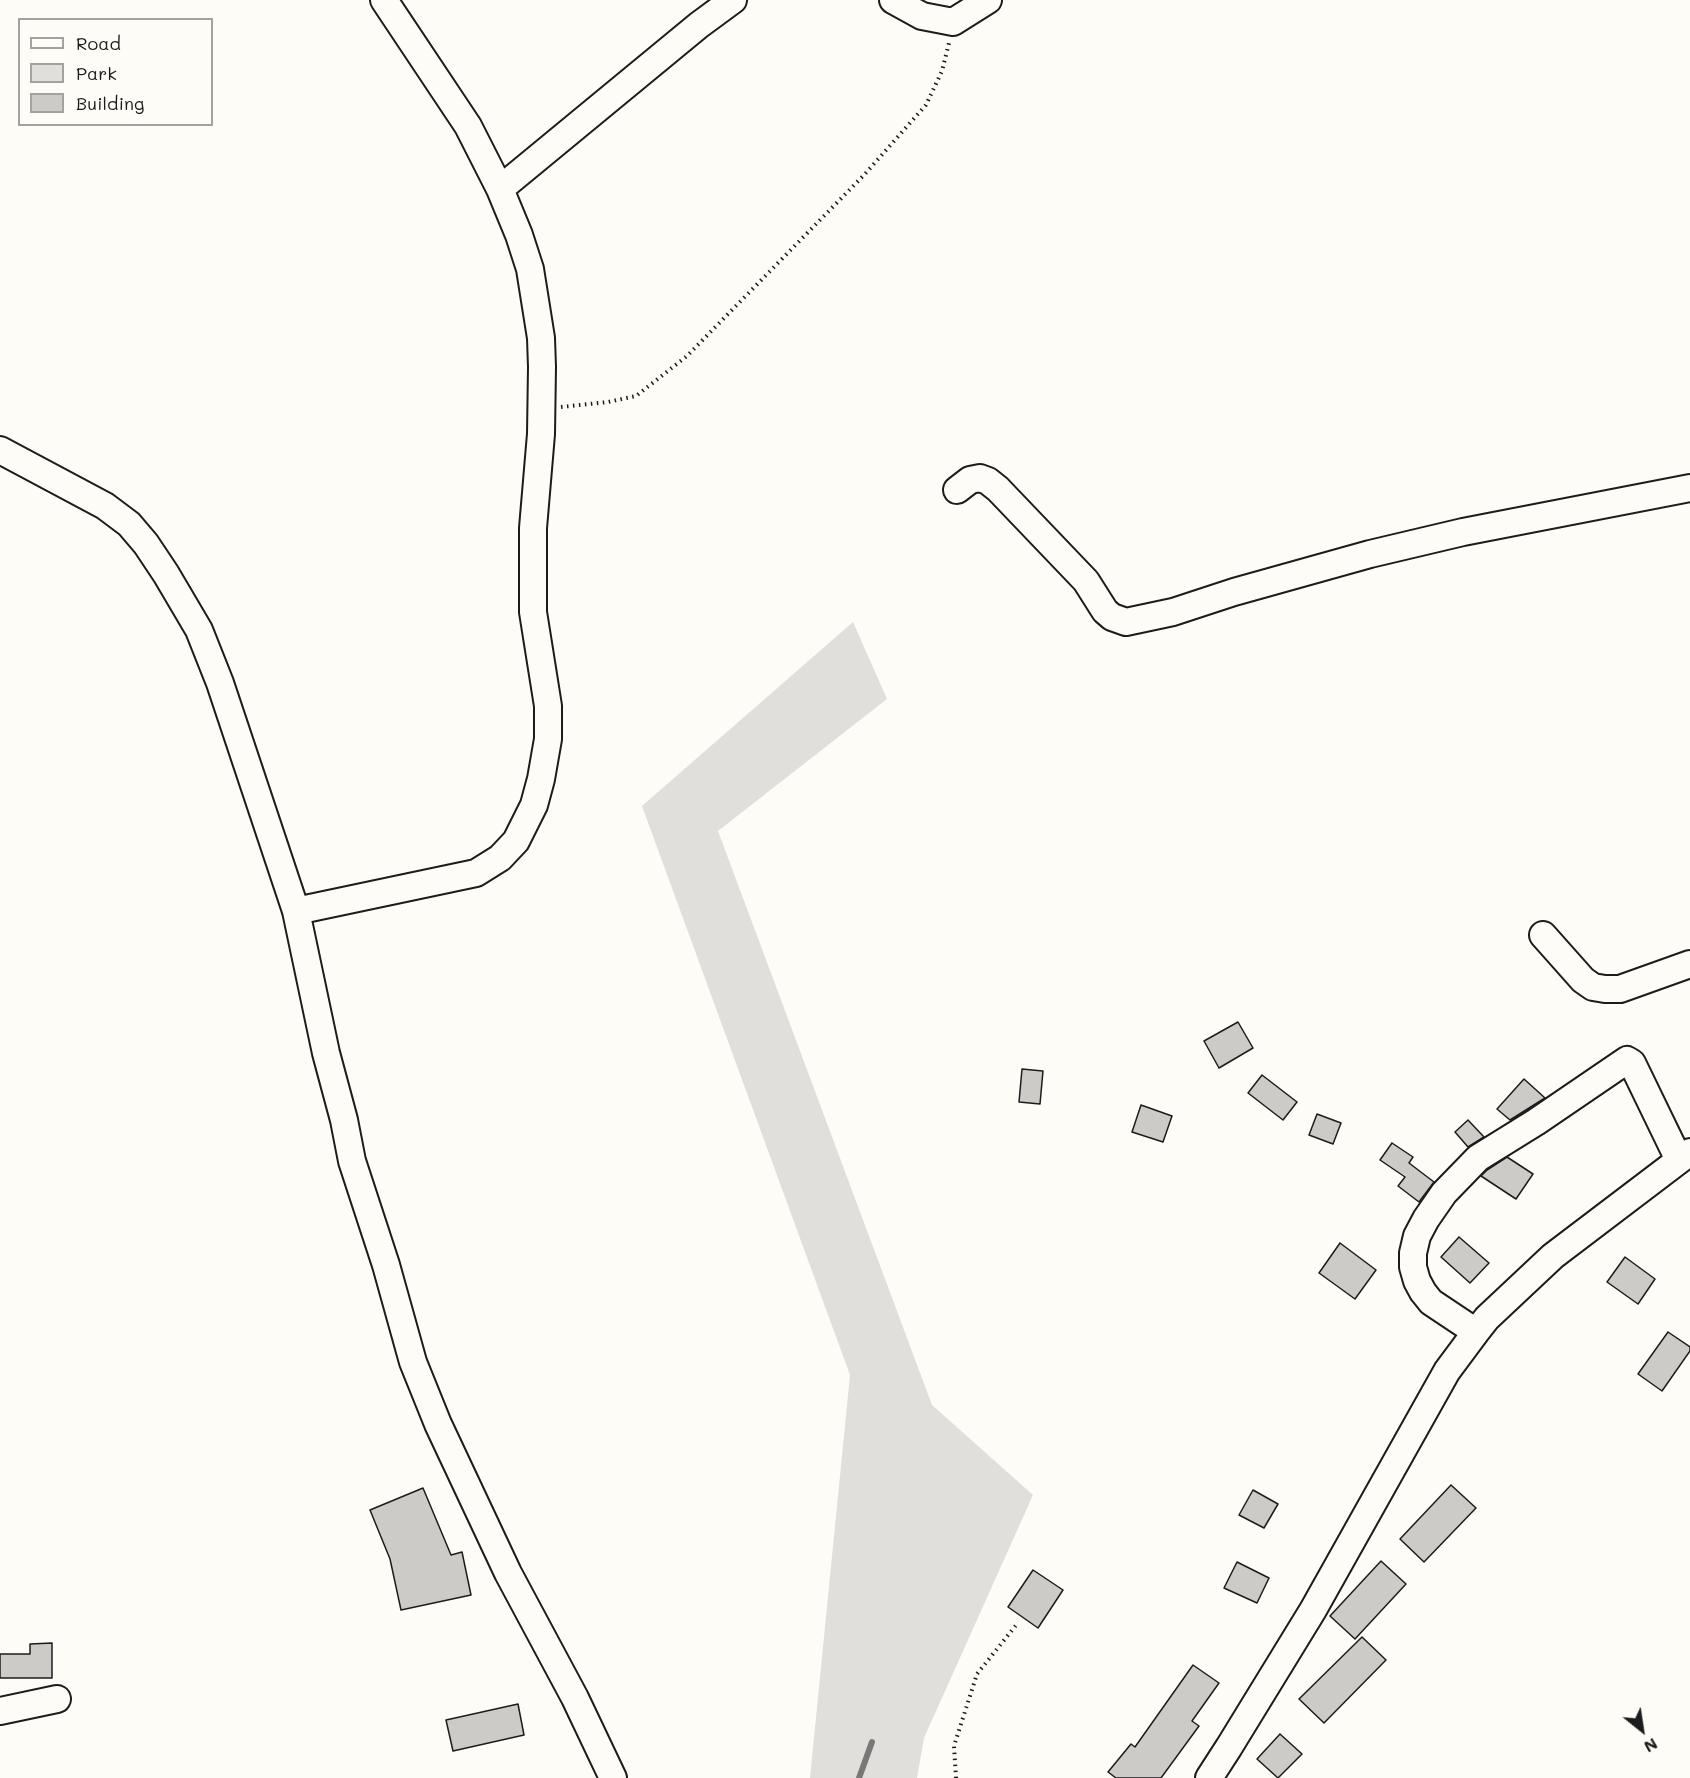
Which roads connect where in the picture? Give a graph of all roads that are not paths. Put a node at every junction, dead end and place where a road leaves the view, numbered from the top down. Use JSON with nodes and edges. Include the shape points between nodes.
{"nodes":[{"id":1,"x":384,"y":0,"type":"edge"},
{"id":2,"x":733,"y":0,"type":"edge"},
{"id":3,"x":893,"y":0,"type":"edge"},
{"id":4,"x":988,"y":0,"type":"edge"},
{"id":5,"x":701,"y":12,"type":"edge"},
{"id":6,"x":500,"y":189,"type":"junction"},
{"id":7,"x":0,"y":450,"type":"edge"},
{"id":8,"x":1690,"y":488,"type":"edge"},
{"id":9,"x":957,"y":490,"type":"dead end"},
{"id":10,"x":296,"y":911,"type":"junction"},
{"id":11,"x":1543,"y":934,"type":"dead end"},
{"id":12,"x":1690,"y":964,"type":"edge"},
{"id":13,"x":1685,"y":1156,"type":"edge"},
{"id":14,"x":1476,"y":1332,"type":"junction"},
{"id":15,"x":57,"y":1699,"type":"dead end"},
{"id":16,"x":0,"y":1712,"type":"edge"},
{"id":17,"x":613,"y":1778,"type":"edge"},
{"id":18,"x":1209,"y":1778,"type":"edge"}],
"edges":[{"from":1,"to":6,"type":"street","via":[[462,117]]},
{"from":2,"to":5,"type":"street"},
{"from":3,"to":4,"type":"street","via":[[922,16],[953,22]]},
{"from":5,"to":6,"type":"street"},
{"from":6,"to":10,"type":"street","via":[[530,269],[541,338],[533,603],[548,706],[548,739],[534,805],[510,848],[476,873]]},
{"from":7,"to":10,"type":"street","via":[[105,506],[129,524],[166,574],[211,656]]},
{"from":8,"to":9,"type":"street","via":[[1416,543],[1126,622],[1105,611],[1086,581],[988,481],[970,480]]},
{"from":10,"to":17,"type":"street","via":[[352,1161],[413,1362],[508,1573]]},
{"from":11,"to":12,"type":"street","via":[[1593,987],[1620,989]]},
{"from":13,"to":14,"type":"street","via":[[1553,1256]]},
{"from":13,"to":14,"type":"street","via":[[1627,1060],[1478,1158],[1444,1193],[1426,1219],[1413,1253],[1413,1267],[1423,1293]]},
{"from":14,"to":18,"type":"street","via":[[1447,1371],[1313,1610]]},
{"from":15,"to":16,"type":"street"}]}
